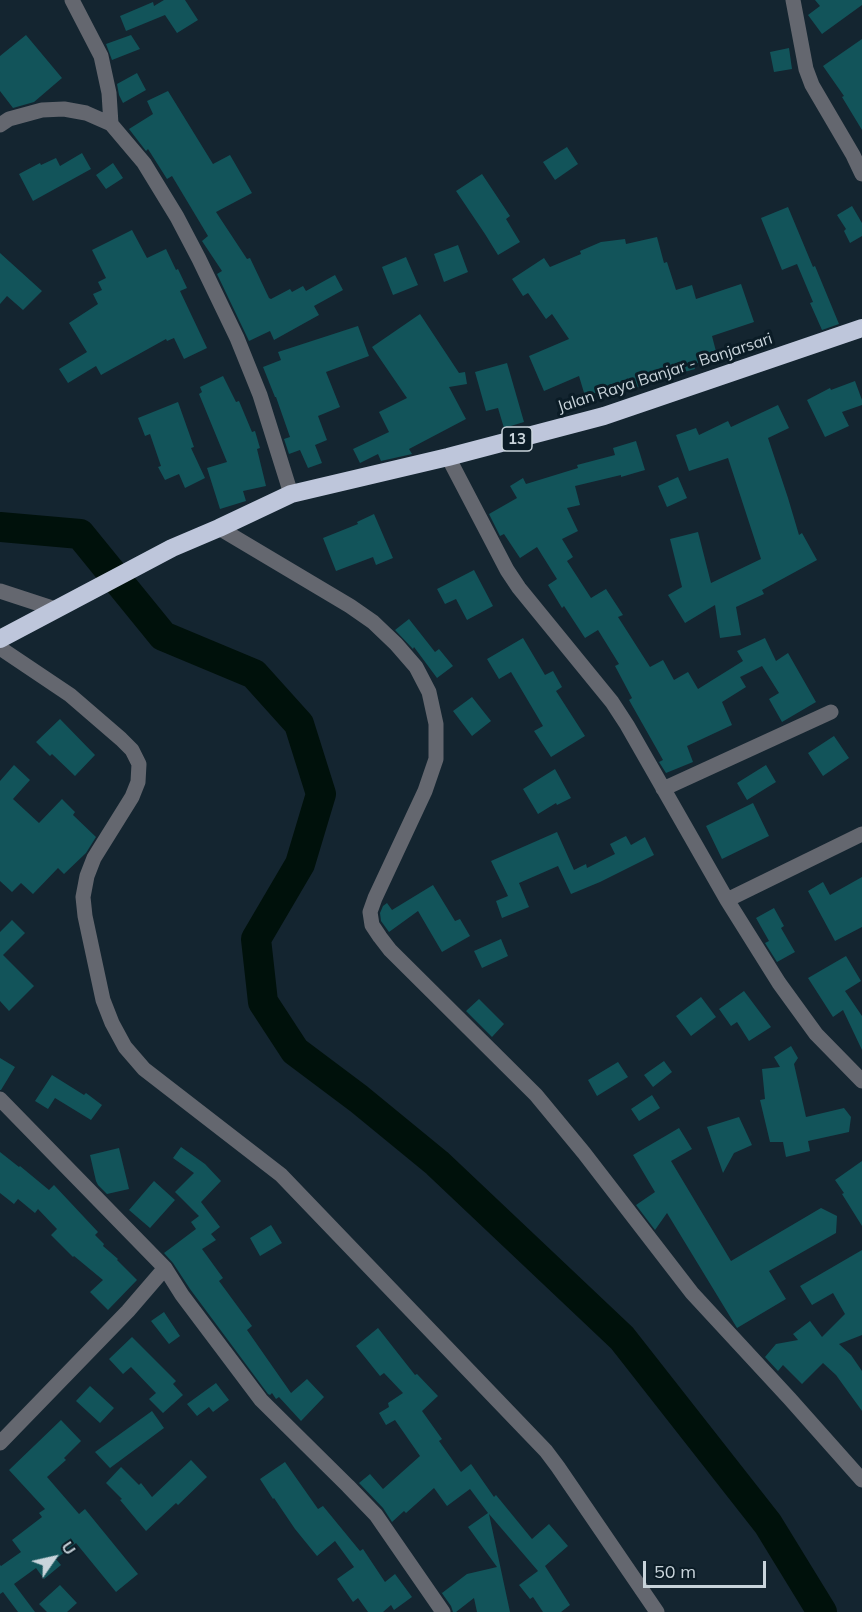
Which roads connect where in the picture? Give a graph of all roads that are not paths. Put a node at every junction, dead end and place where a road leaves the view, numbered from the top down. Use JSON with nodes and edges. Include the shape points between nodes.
{"nodes":[{"id":1,"x":72,"y":0,"type":"edge"},
{"id":2,"x":793,"y":0,"type":"edge"},
{"id":3,"x":3,"y":117,"type":"edge"},
{"id":4,"x":111,"y":124,"type":"junction"},
{"id":5,"x":862,"y":174,"type":"edge"},
{"id":6,"x":862,"y":328,"type":"edge"},
{"id":7,"x":448,"y":457,"type":"junction"},
{"id":8,"x":291,"y":494,"type":"junction"},
{"id":9,"x":219,"y":528,"type":"junction"},
{"id":10,"x":0,"y":591,"type":"edge"},
{"id":11,"x":55,"y":609,"type":"junction"},
{"id":12,"x":0,"y":639,"type":"edge"},
{"id":13,"x":0,"y":648,"type":"edge"},
{"id":14,"x":831,"y":711,"type":"dead end"},
{"id":15,"x":663,"y":789,"type":"junction"},
{"id":16,"x":862,"y":834,"type":"edge"},
{"id":17,"x":728,"y":900,"type":"junction"},
{"id":18,"x":862,"y":1081,"type":"edge"},
{"id":19,"x":0,"y":1098,"type":"edge"},
{"id":20,"x":165,"y":1269,"type":"junction"},
{"id":21,"x":0,"y":1443,"type":"edge"},
{"id":22,"x":862,"y":1480,"type":"edge"},
{"id":23,"x":442,"y":1612,"type":"edge"},
{"id":24,"x":657,"y":1612,"type":"edge"}],
"edges":[{"from":1,"to":4,"type":"street","via":[[101,56],[110,93]]},
{"from":2,"to":5,"type":"street","via":[[812,85]]},
{"from":3,"to":4,"type":"street","via":[[64,109]]},
{"from":4,"to":8,"type":"street","via":[[144,163],[217,294],[260,395]]},
{"from":6,"to":7,"type":"highway","name":"Jalan Raya Banjar - Banjarsari","number":"13","via":[[604,416]]},
{"from":7,"to":8,"type":"highway","name":"Jalan Raya Banjar - Banjarsari","number":"13"},
{"from":7,"to":15,"type":"street","via":[[507,570],[612,702]]},
{"from":8,"to":9,"type":"highway","name":"Jalan Raya Banjar - Banjarsari","number":"13"},
{"from":9,"to":11,"type":"highway","name":"Jalan Raya Banjar - Banjarsari","number":"13"},
{"from":9,"to":22,"type":"street","via":[[373,622],[416,667],[429,692],[436,724],[436,759],[370,912],[380,938],[536,1095],[692,1293]]},
{"from":10,"to":11,"type":"street"},
{"from":11,"to":12,"type":"highway","number":"13"},
{"from":13,"to":24,"type":"street","via":[[70,695],[132,750],[139,764],[132,797],[94,858],[83,897],[103,1000],[125,1047],[144,1069],[281,1175],[546,1451]]},
{"from":14,"to":15,"type":"street"},
{"from":15,"to":17,"type":"street"},
{"from":16,"to":17,"type":"street"},
{"from":17,"to":18,"type":"street","via":[[816,1034]]},
{"from":19,"to":20,"type":"street"},
{"from":20,"to":21,"type":"street"},
{"from":20,"to":23,"type":"street","via":[[261,1400],[376,1515]]}]}
